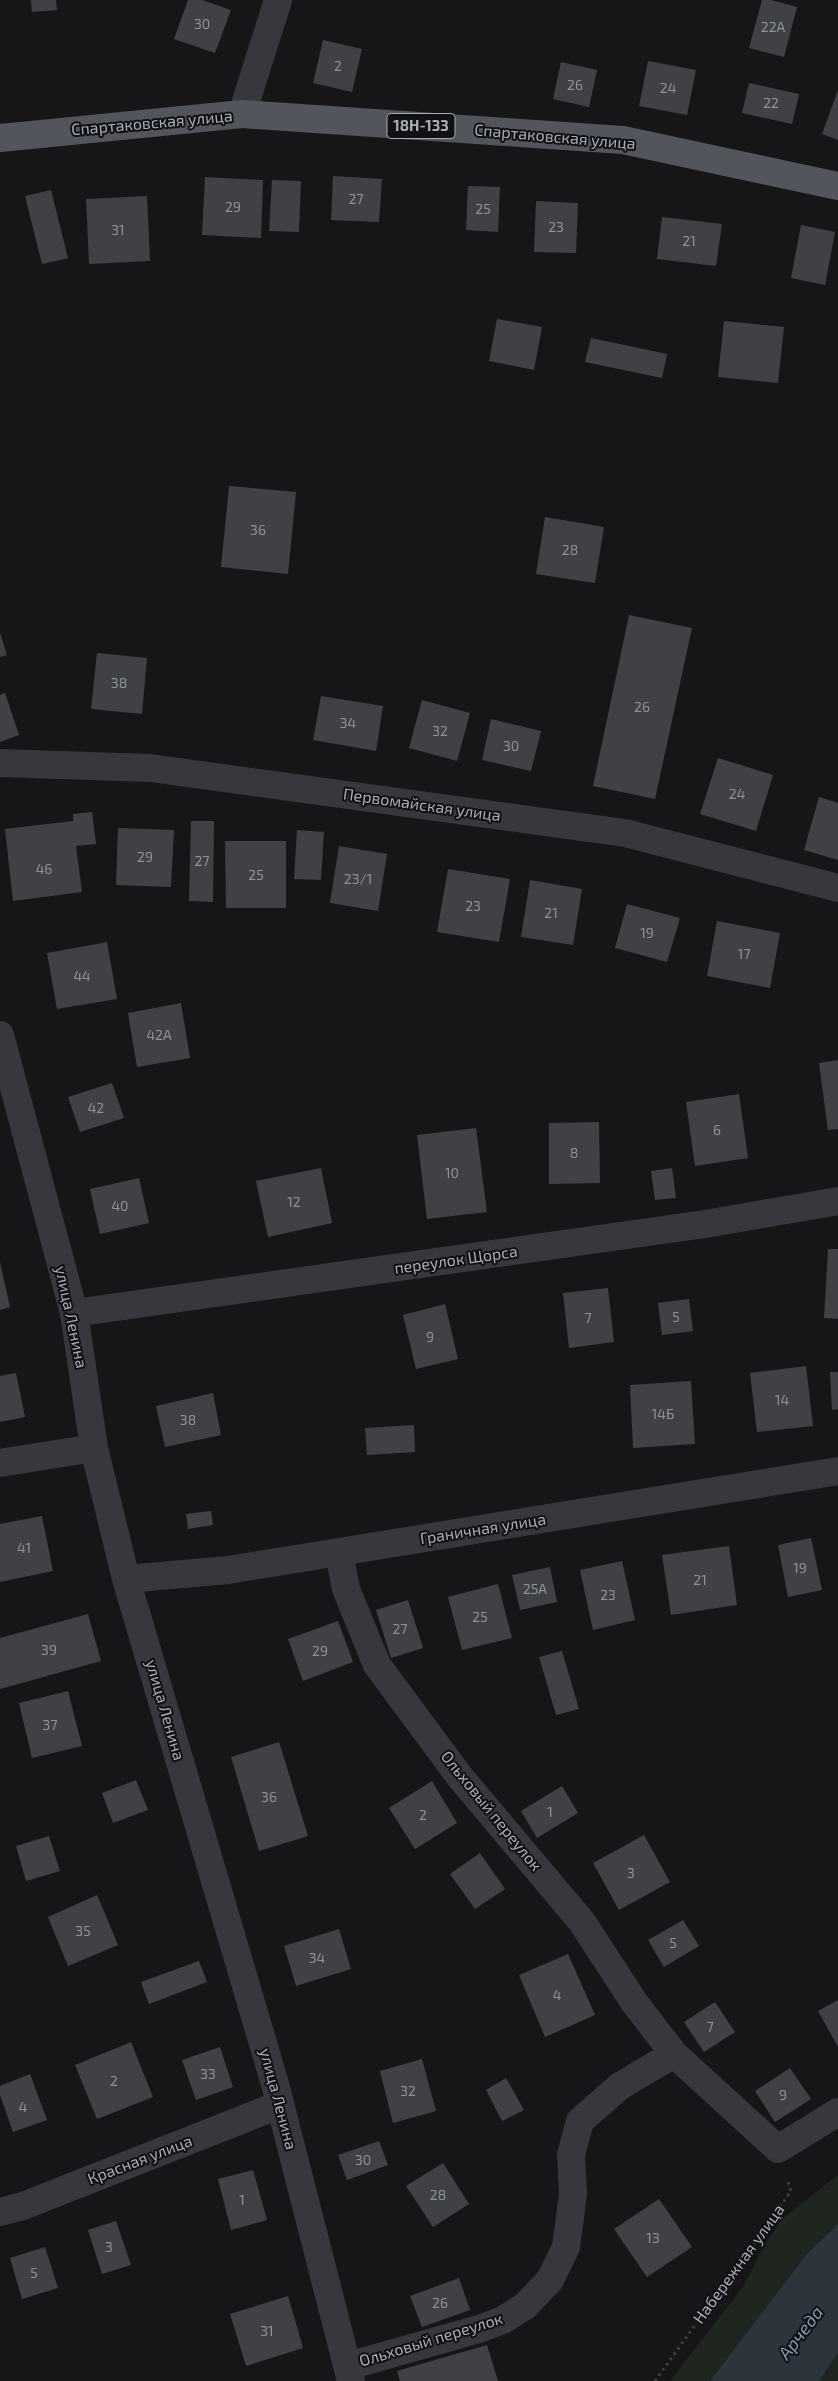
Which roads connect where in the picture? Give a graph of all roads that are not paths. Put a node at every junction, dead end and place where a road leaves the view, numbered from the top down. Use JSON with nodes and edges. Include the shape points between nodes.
{"nodes":[{"id":1,"x":278,"y":0,"type":"edge"},
{"id":2,"x":242,"y":114,"type":"junction"},
{"id":3,"x":0,"y":138,"type":"edge"},
{"id":4,"x":838,"y":186,"type":"edge"},
{"id":5,"x":0,"y":763,"type":"edge"},
{"id":6,"x":838,"y":888,"type":"edge"},
{"id":7,"x":0,"y":1034,"type":"edge"},
{"id":8,"x":838,"y":1201,"type":"edge"},
{"id":9,"x":74,"y":1313,"type":"junction"},
{"id":10,"x":94,"y":1448,"type":"junction"},
{"id":11,"x":0,"y":1463,"type":"edge"},
{"id":12,"x":838,"y":1471,"type":"edge"},
{"id":13,"x":339,"y":1552,"type":"junction"},
{"id":14,"x":126,"y":1579,"type":"junction"},
{"id":15,"x":674,"y":2054,"type":"junction"},
{"id":16,"x":279,"y":2105,"type":"junction"},
{"id":17,"x":838,"y":2112,"type":"edge"},
{"id":18,"x":0,"y":2212,"type":"edge"},
{"id":19,"x":350,"y":2373,"type":"edge"}],
"edges":[{"from":1,"to":2,"type":"street"},
{"from":2,"to":3,"type":"main road","name":"Спартаковская улица","number":"18Н-133"},
{"from":2,"to":4,"type":"main road","name":"Спартаковская улица","number":"18Н-133","via":[[623,140]]},
{"from":5,"to":6,"type":"street","name":"Первомайская улица","via":[[150,768],[625,833]]},
{"from":7,"to":9,"type":"street","name":"улица Ленина"},
{"from":8,"to":9,"type":"street","name":"переулок Щорса","via":[[685,1227]]},
{"from":9,"to":10,"type":"street","name":"улица Ленина"},
{"from":10,"to":11,"type":"street"},
{"from":10,"to":14,"type":"street","name":"улица Ленина"},
{"from":12,"to":13,"type":"street","name":"Граничная улица"},
{"from":13,"to":14,"type":"street","name":"Граничная улица","via":[[228,1570]]},
{"from":13,"to":15,"type":"street","name":"Ольховый переулок","via":[[346,1589],[377,1665],[460,1777],[582,1922],[634,2002]]},
{"from":14,"to":16,"type":"street","name":"улица Ленина"},
{"from":15,"to":17,"type":"street","name":"Ольховый переулок","via":[[778,2150]]},
{"from":15,"to":19,"type":"street","name":"Ольховый переулок","via":[[620,2086],[580,2121],[571,2155],[573,2194],[566,2246],[550,2280],[525,2306],[503,2320]]},
{"from":16,"to":18,"type":"street","name":"Красная улица","via":[[23,2206]]},
{"from":16,"to":19,"type":"street","name":"улица Ленина"}]}
